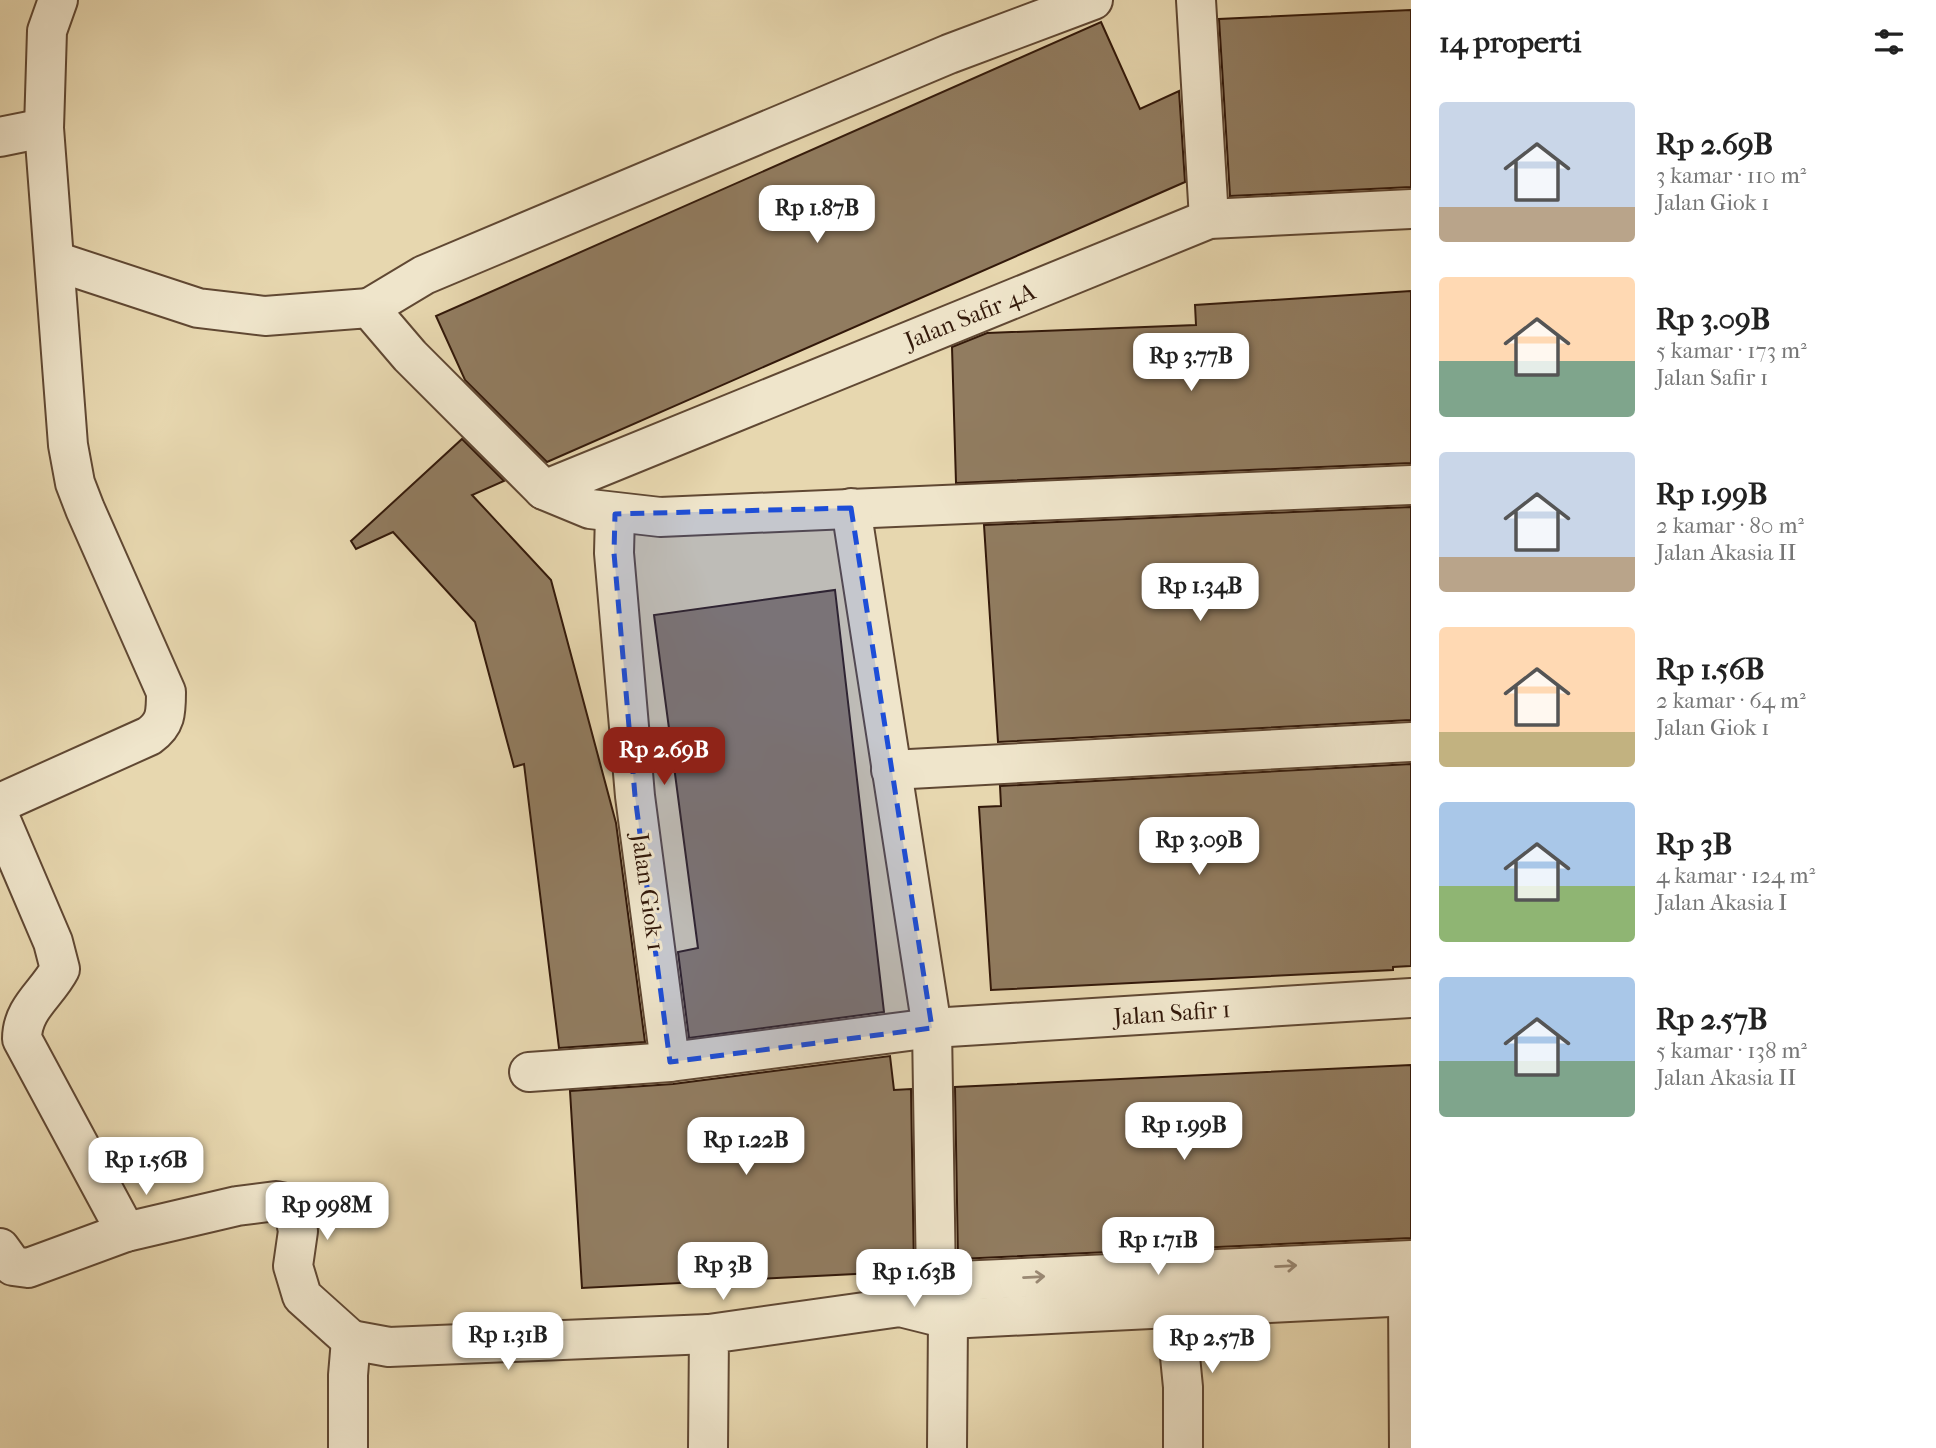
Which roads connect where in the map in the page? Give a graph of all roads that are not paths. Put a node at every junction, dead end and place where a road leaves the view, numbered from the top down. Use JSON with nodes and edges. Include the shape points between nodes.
{"nodes":[{"id":1,"x":58,"y":0,"type":"edge"},
{"id":2,"x":1093,"y":0,"type":"edge"},
{"id":3,"x":1196,"y":0,"type":"edge"},
{"id":4,"x":44,"y":128,"type":"junction"},
{"id":5,"x":0,"y":137,"type":"edge"},
{"id":6,"x":1411,"y":209,"type":"edge"},
{"id":7,"x":1209,"y":219,"type":"junction"},
{"id":8,"x":55,"y":261,"type":"junction"},
{"id":9,"x":369,"y":308,"type":"junction"},
{"id":10,"x":1411,"y":485,"type":"edge"},
{"id":11,"x":544,"y":490,"type":"junction"},
{"id":12,"x":851,"y":508,"type":"junction"},
{"id":13,"x":615,"y":514,"type":"junction"},
{"id":14,"x":1411,"y":742,"type":"edge"},
{"id":15,"x":891,"y":770,"type":"junction"},
{"id":16,"x":0,"y":803,"type":"edge"},
{"id":17,"x":0,"y":818,"type":"edge"},
{"id":18,"x":1411,"y":998,"type":"edge"},
{"id":19,"x":932,"y":1028,"type":"junction"},
{"id":20,"x":670,"y":1062,"type":"junction"},
{"id":21,"x":529,"y":1072,"type":"dead end"},
{"id":22,"x":126,"y":1232,"type":"junction"},
{"id":23,"x":0,"y":1248,"type":"edge"},
{"id":24,"x":936,"y":1282,"type":"junction"},
{"id":25,"x":1410,"y":1284,"type":"edge"},
{"id":26,"x":1175,"y":1306,"type":"junction"},
{"id":27,"x":900,"y":1307,"type":"junction"},
{"id":28,"x":948,"y":1319,"type":"junction"},
{"id":29,"x":709,"y":1334,"type":"junction"},
{"id":30,"x":351,"y":1340,"type":"junction"},
{"id":31,"x":348,"y":1448,"type":"edge"},
{"id":32,"x":708,"y":1448,"type":"edge"},
{"id":33,"x":947,"y":1448,"type":"edge"},
{"id":34,"x":1183,"y":1448,"type":"edge"},
{"id":35,"x":1409,"y":1448,"type":"edge"}],
"edges":[{"from":1,"to":4,"type":"street","via":[[47,31]]},
{"from":2,"to":9,"type":"street","via":[[948,54],[424,275]]},
{"from":3,"to":7,"type":"street"},
{"from":4,"to":5,"type":"street"},
{"from":4,"to":8,"type":"street"},
{"from":6,"to":7,"type":"street","name":"Jalan Safir 4A"},
{"from":7,"to":11,"type":"street","name":"Jalan Safir 4A"},
{"from":8,"to":9,"type":"street","via":[[198,308],[265,316]]},
{"from":8,"to":16,"type":"street","via":[[68,445],[75,483],[166,692],[165,719],[160,728],[133,745]]},
{"from":9,"to":11,"type":"street","via":[[410,356]]},
{"from":10,"to":12,"type":"street"},
{"from":11,"to":13,"type":"street"},
{"from":12,"to":13,"type":"street","via":[[660,517]]},
{"from":12,"to":15,"type":"street"},
{"from":13,"to":20,"type":"street","name":"Jalan Giok 1","via":[[614,553],[635,796]]},
{"from":14,"to":15,"type":"street"},
{"from":15,"to":19,"type":"street"},
{"from":17,"to":22,"type":"street","via":[[59,958],[54,980],[27,1012],[22,1039]]},
{"from":18,"to":19,"type":"street","name":"Jalan Safir 1"},
{"from":19,"to":20,"type":"street"},
{"from":19,"to":24,"type":"street"},
{"from":20,"to":21,"type":"street"},
{"from":22,"to":23,"type":"street","via":[[28,1268],[13,1266]]},
{"from":22,"to":30,"type":"street","via":[[237,1206],[286,1203],[294,1212],[298,1231],[293,1266],[302,1296]]},
{"from":24,"to":25,"type":"street","one_way":true},
{"from":24,"to":27,"type":"street"},
{"from":24,"to":28,"type":"street"},
{"from":25,"to":26,"type":"street"},
{"from":25,"to":35,"type":"street"},
{"from":26,"to":28,"type":"street"},
{"from":26,"to":34,"type":"street","via":[[1184,1387]]},
{"from":27,"to":28,"type":"street"},
{"from":27,"to":29,"type":"street"},
{"from":28,"to":33,"type":"street"},
{"from":29,"to":30,"type":"street","via":[[389,1347]]},
{"from":29,"to":32,"type":"street"},
{"from":30,"to":31,"type":"street"}]}
